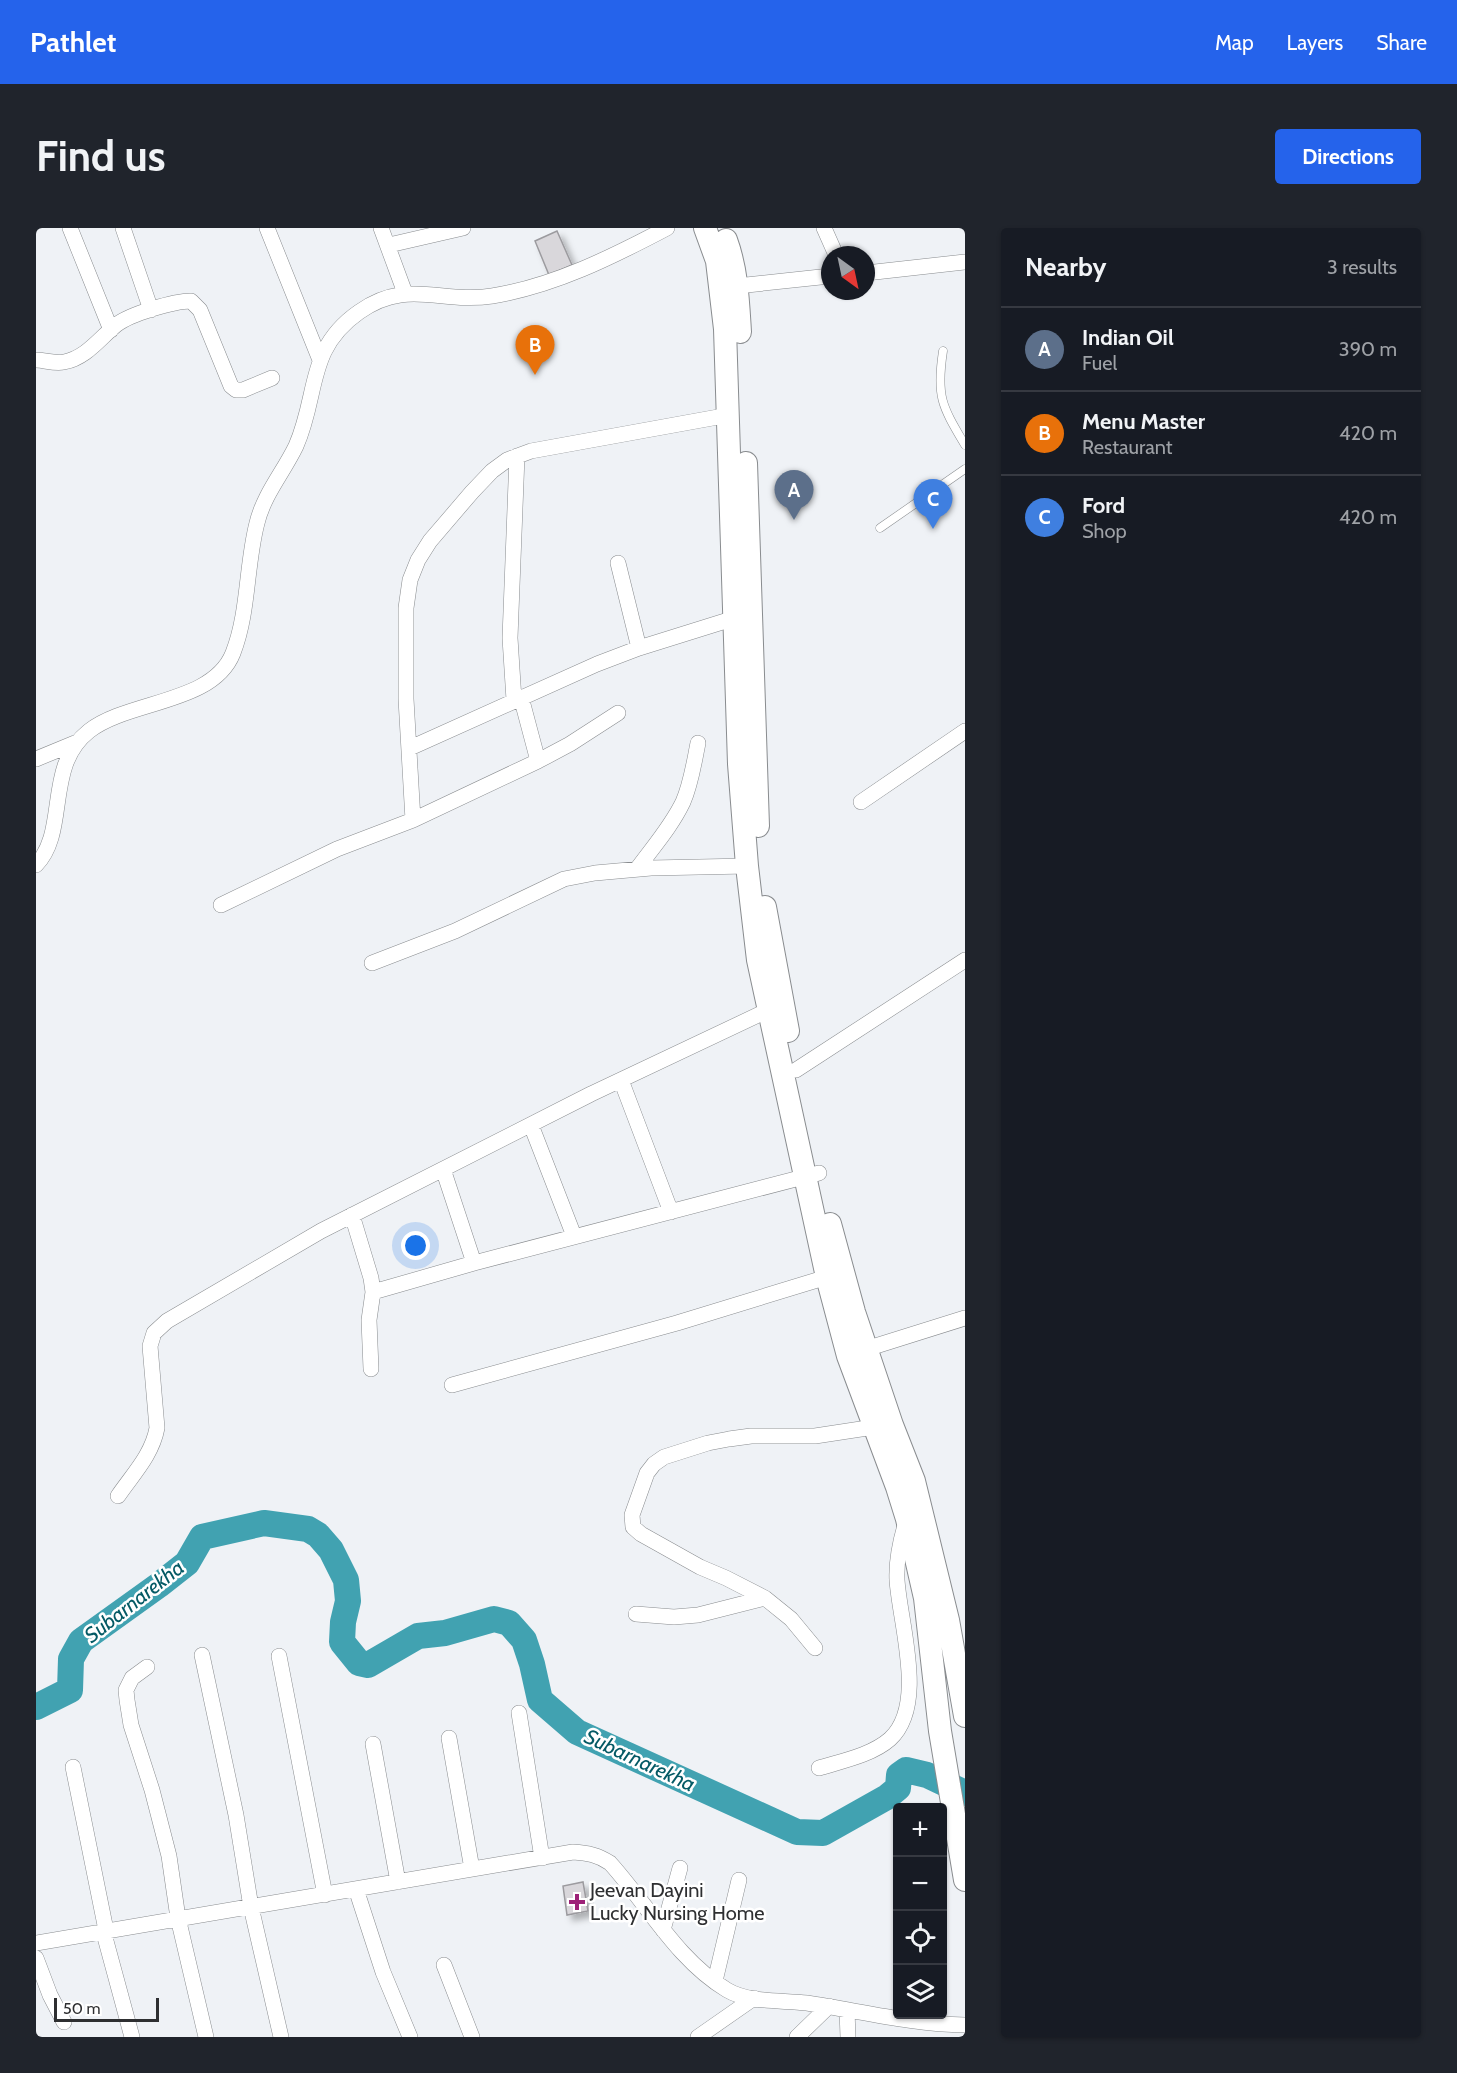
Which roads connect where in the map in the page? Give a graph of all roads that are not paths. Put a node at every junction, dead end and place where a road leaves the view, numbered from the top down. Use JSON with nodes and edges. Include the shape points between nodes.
{"nodes":[{"id":1,"x":70,"y":228,"type":"edge"},
{"id":2,"x":123,"y":228,"type":"edge"},
{"id":3,"x":267,"y":228,"type":"edge"},
{"id":4,"x":381,"y":228,"type":"edge"},
{"id":5,"x":464,"y":228,"type":"edge"},
{"id":6,"x":667,"y":228,"type":"edge"},
{"id":7,"x":705,"y":228,"type":"edge"},
{"id":8,"x":720,"y":228,"type":"edge"},
{"id":9,"x":824,"y":228,"type":"edge"},
{"id":10,"x":389,"y":245,"type":"junction"},
{"id":11,"x":832,"y":246,"type":"edge"},
{"id":12,"x":965,"y":262,"type":"edge"},
{"id":13,"x":875,"y":272,"type":"edge"},
{"id":14,"x":821,"y":277,"type":"edge"},
{"id":15,"x":737,"y":286,"type":"junction"},
{"id":16,"x":405,"y":293,"type":"junction"},
{"id":17,"x":151,"y":310,"type":"junction"},
{"id":18,"x":111,"y":330,"type":"junction"},
{"id":19,"x":943,"y":351,"type":"dead end"},
{"id":20,"x":36,"y":360,"type":"edge"},
{"id":21,"x":320,"y":360,"type":"junction"},
{"id":22,"x":272,"y":378,"type":"dead end"},
{"id":23,"x":729,"y":415,"type":"junction"},
{"id":24,"x":965,"y":445,"type":"edge"},
{"id":25,"x":517,"y":456,"type":"junction"},
{"id":26,"x":738,"y":462,"type":"junction"},
{"id":27,"x":965,"y":469,"type":"edge"},
{"id":28,"x":880,"y":528,"type":"dead end"},
{"id":29,"x":618,"y":563,"type":"dead end"},
{"id":30,"x":743,"y":618,"type":"junction"},
{"id":31,"x":639,"y":648,"type":"junction"},
{"id":32,"x":518,"y":699,"type":"junction"},
{"id":33,"x":618,"y":713,"type":"dead end"},
{"id":34,"x":965,"y":731,"type":"edge"},
{"id":35,"x":75,"y":743,"type":"junction"},
{"id":36,"x":698,"y":743,"type":"dead end"},
{"id":37,"x":410,"y":748,"type":"junction"},
{"id":38,"x":36,"y":759,"type":"edge"},
{"id":39,"x":538,"y":761,"type":"junction"},
{"id":40,"x":861,"y":802,"type":"dead end"},
{"id":41,"x":413,"y":820,"type":"junction"},
{"id":42,"x":36,"y":865,"type":"edge"},
{"id":43,"x":747,"y":866,"type":"junction"},
{"id":44,"x":637,"y":869,"type":"junction"},
{"id":45,"x":221,"y":905,"type":"dead end"},
{"id":46,"x":965,"y":960,"type":"edge"},
{"id":47,"x":372,"y":963,"type":"dead end"},
{"id":48,"x":775,"y":1007,"type":"junction"},
{"id":49,"x":795,"y":1070,"type":"junction"},
{"id":50,"x":621,"y":1080,"type":"junction"},
{"id":51,"x":531,"y":1125,"type":"junction"},
{"id":52,"x":443,"y":1169,"type":"junction"},
{"id":53,"x":811,"y":1174,"type":"junction"},
{"id":54,"x":671,"y":1212,"type":"junction"},
{"id":55,"x":352,"y":1215,"type":"junction"},
{"id":56,"x":574,"y":1236,"type":"junction"},
{"id":57,"x":474,"y":1263,"type":"junction"},
{"id":58,"x":827,"y":1277,"type":"junction"},
{"id":59,"x":373,"y":1292,"type":"junction"},
{"id":60,"x":965,"y":1318,"type":"edge"},
{"id":61,"x":866,"y":1349,"type":"junction"},
{"id":62,"x":371,"y":1369,"type":"dead end"},
{"id":63,"x":452,"y":1384,"type":"dead end"},
{"id":64,"x":874,"y":1427,"type":"junction"},
{"id":65,"x":914,"y":1481,"type":"junction"},
{"id":66,"x":118,"y":1496,"type":"dead end"},
{"id":67,"x":907,"y":1519,"type":"junction"},
{"id":68,"x":765,"y":1598,"type":"junction"},
{"id":69,"x":636,"y":1614,"type":"dead end"},
{"id":70,"x":815,"y":1648,"type":"dead end"},
{"id":71,"x":202,"y":1655,"type":"dead end"},
{"id":72,"x":279,"y":1656,"type":"dead end"},
{"id":73,"x":147,"y":1667,"type":"dead end"},
{"id":74,"x":519,"y":1713,"type":"dead end"},
{"id":75,"x":965,"y":1716,"type":"edge"},
{"id":76,"x":449,"y":1738,"type":"dead end"},
{"id":77,"x":374,"y":1744,"type":"dead end"},
{"id":78,"x":73,"y":1767,"type":"dead end"},
{"id":79,"x":819,"y":1768,"type":"dead end"},
{"id":80,"x":542,"y":1858,"type":"junction"},
{"id":81,"x":680,"y":1868,"type":"dead end"},
{"id":82,"x":471,"y":1869,"type":"junction"},
{"id":83,"x":963,"y":1870,"type":"edge"},
{"id":84,"x":739,"y":1880,"type":"dead end"},
{"id":85,"x":398,"y":1882,"type":"junction"},
{"id":86,"x":356,"y":1889,"type":"junction"},
{"id":87,"x":325,"y":1895,"type":"junction"},
{"id":88,"x":251,"y":1907,"type":"junction"},
{"id":89,"x":178,"y":1918,"type":"junction"},
{"id":90,"x":105,"y":1930,"type":"junction"},
{"id":91,"x":663,"y":1930,"type":"junction"},
{"id":92,"x":36,"y":1943,"type":"edge"},
{"id":93,"x":36,"y":1958,"type":"edge"},
{"id":94,"x":444,"y":1965,"type":"dead end"},
{"id":95,"x":715,"y":1981,"type":"junction"},
{"id":96,"x":754,"y":1998,"type":"junction"},
{"id":97,"x":830,"y":2006,"type":"junction"},
{"id":98,"x":847,"y":2010,"type":"junction"},
{"id":99,"x":63,"y":2022,"type":"dead end"},
{"id":100,"x":965,"y":2025,"type":"edge"},
{"id":101,"x":812,"y":2030,"type":"edge"},
{"id":102,"x":132,"y":2037,"type":"edge"},
{"id":103,"x":206,"y":2037,"type":"edge"},
{"id":104,"x":281,"y":2037,"type":"edge"},
{"id":105,"x":410,"y":2037,"type":"edge"},
{"id":106,"x":472,"y":2037,"type":"edge"},
{"id":107,"x":698,"y":2037,"type":"edge"},
{"id":108,"x":797,"y":2037,"type":"edge"},
{"id":109,"x":848,"y":2037,"type":"edge"}],
"edges":[{"from":1,"to":18,"type":"street"},
{"from":2,"to":17,"type":"street"},
{"from":3,"to":21,"type":"street"},
{"from":4,"to":10,"type":"street"},
{"from":5,"to":10,"type":"street"},
{"from":6,"to":16,"type":"street","via":[[616,255],[541,285],[465,298]]},
{"from":7,"to":23,"type":"main road","via":[[717,261],[722,293]]},
{"from":8,"to":15,"type":"main road","via":[[732,258]]},
{"from":9,"to":11,"type":"street"},
{"from":10,"to":16,"type":"street"},
{"from":12,"to":13,"type":"street"},
{"from":14,"to":15,"type":"street"},
{"from":15,"to":26,"type":"main road"},
{"from":16,"to":21,"type":"street","via":[[376,301],[358,312],[337,330]]},
{"from":17,"to":18,"type":"street","via":[[123,320]]},
{"from":17,"to":22,"type":"street","via":[[191,301],[200,310],[236,390]]},
{"from":18,"to":20,"type":"street","via":[[76,358],[56,363]]},
{"from":19,"to":24,"type":"lane","via":[[939,389],[942,402]]},
{"from":21,"to":35,"type":"street","via":[[295,447],[266,496],[257,520],[232,656],[207,683],[123,713],[90,730]]},
{"from":23,"to":25,"type":"street"},
{"from":23,"to":26,"type":"main road"},
{"from":25,"to":32,"type":"street","via":[[510,638]]},
{"from":25,"to":37,"type":"street","via":[[492,471],[430,541],[410,580],[406,608]]},
{"from":26,"to":30,"type":"main road"},
{"from":27,"to":28,"type":"lane"},
{"from":29,"to":31,"type":"street"},
{"from":30,"to":31,"type":"street"},
{"from":30,"to":43,"type":"main road","via":[[739,765]]},
{"from":30,"to":48,"type":"main road"},
{"from":31,"to":32,"type":"street"},
{"from":32,"to":37,"type":"street"},
{"from":32,"to":39,"type":"street"},
{"from":33,"to":39,"type":"street"},
{"from":34,"to":40,"type":"street"},
{"from":35,"to":38,"type":"street"},
{"from":35,"to":42,"type":"street","via":[[66,759],[50,838],[42,860]]},
{"from":36,"to":44,"type":"street","via":[[684,800]]},
{"from":37,"to":41,"type":"street"},
{"from":39,"to":41,"type":"street"},
{"from":41,"to":45,"type":"street","via":[[337,849]]},
{"from":43,"to":44,"type":"street"},
{"from":43,"to":48,"type":"main road","via":[[754,933]]},
{"from":44,"to":47,"type":"street","via":[[564,879],[455,932]]},
{"from":46,"to":49,"type":"street"},
{"from":48,"to":49,"type":"main road"},
{"from":48,"to":50,"type":"street"},
{"from":48,"to":53,"type":"main road"},
{"from":49,"to":53,"type":"main road"},
{"from":50,"to":51,"type":"street"},
{"from":50,"to":54,"type":"street"},
{"from":51,"to":52,"type":"street"},
{"from":51,"to":56,"type":"street"},
{"from":52,"to":55,"type":"street"},
{"from":52,"to":57,"type":"street"},
{"from":53,"to":54,"type":"street"},
{"from":53,"to":58,"type":"main road"},
{"from":53,"to":61,"type":"main road"},
{"from":54,"to":56,"type":"street"},
{"from":55,"to":59,"type":"street"},
{"from":55,"to":66,"type":"street","via":[[187,1307],[154,1333],[150,1346],[157,1428],[148,1454]]},
{"from":56,"to":57,"type":"street"},
{"from":57,"to":59,"type":"street"},
{"from":58,"to":63,"type":"street","via":[[677,1323]]},
{"from":58,"to":64,"type":"main road","via":[[848,1356]]},
{"from":59,"to":62,"type":"street","via":[[369,1320]]},
{"from":60,"to":61,"type":"street"},
{"from":61,"to":65,"type":"main road"},
{"from":64,"to":67,"type":"main road"},
{"from":64,"to":68,"type":"street","via":[[815,1436],[751,1436],[708,1443],[664,1457],[647,1473],[632,1515],[636,1531]]},
{"from":65,"to":67,"type":"street"},
{"from":65,"to":75,"type":"main road","via":[[948,1620]]},
{"from":67,"to":79,"type":"street","via":[[897,1560],[911,1692],[906,1718],[892,1738],[880,1746]]},
{"from":67,"to":83,"type":"main road","via":[[925,1598],[940,1731]]},
{"from":68,"to":69,"type":"street","via":[[698,1615]]},
{"from":68,"to":70,"type":"street"},
{"from":71,"to":88,"type":"street"},
{"from":72,"to":87,"type":"street"},
{"from":73,"to":89,"type":"street","via":[[132,1678],[126,1690],[127,1700],[169,1856]]},
{"from":74,"to":80,"type":"street"},
{"from":76,"to":82,"type":"street"},
{"from":77,"to":85,"type":"street"},
{"from":78,"to":90,"type":"street"},
{"from":80,"to":82,"type":"street"},
{"from":80,"to":91,"type":"street","via":[[573,1852],[599,1856],[622,1876]]},
{"from":81,"to":91,"type":"street"},
{"from":82,"to":85,"type":"street"},
{"from":84,"to":95,"type":"street"},
{"from":85,"to":86,"type":"street"},
{"from":86,"to":87,"type":"street"},
{"from":86,"to":105,"type":"street","via":[[383,1972]]},
{"from":87,"to":88,"type":"street"},
{"from":88,"to":89,"type":"street"},
{"from":88,"to":104,"type":"street"},
{"from":89,"to":90,"type":"street"},
{"from":89,"to":103,"type":"street"},
{"from":90,"to":92,"type":"street"},
{"from":90,"to":102,"type":"street"},
{"from":91,"to":95,"type":"street"},
{"from":93,"to":99,"type":"street"},
{"from":94,"to":106,"type":"street"},
{"from":95,"to":96,"type":"street","via":[[728,1991]]},
{"from":96,"to":97,"type":"street"},
{"from":96,"to":107,"type":"street"},
{"from":97,"to":98,"type":"street"},
{"from":97,"to":101,"type":"street"},
{"from":98,"to":100,"type":"street"},
{"from":98,"to":109,"type":"street"},
{"from":101,"to":108,"type":"street"}]}
